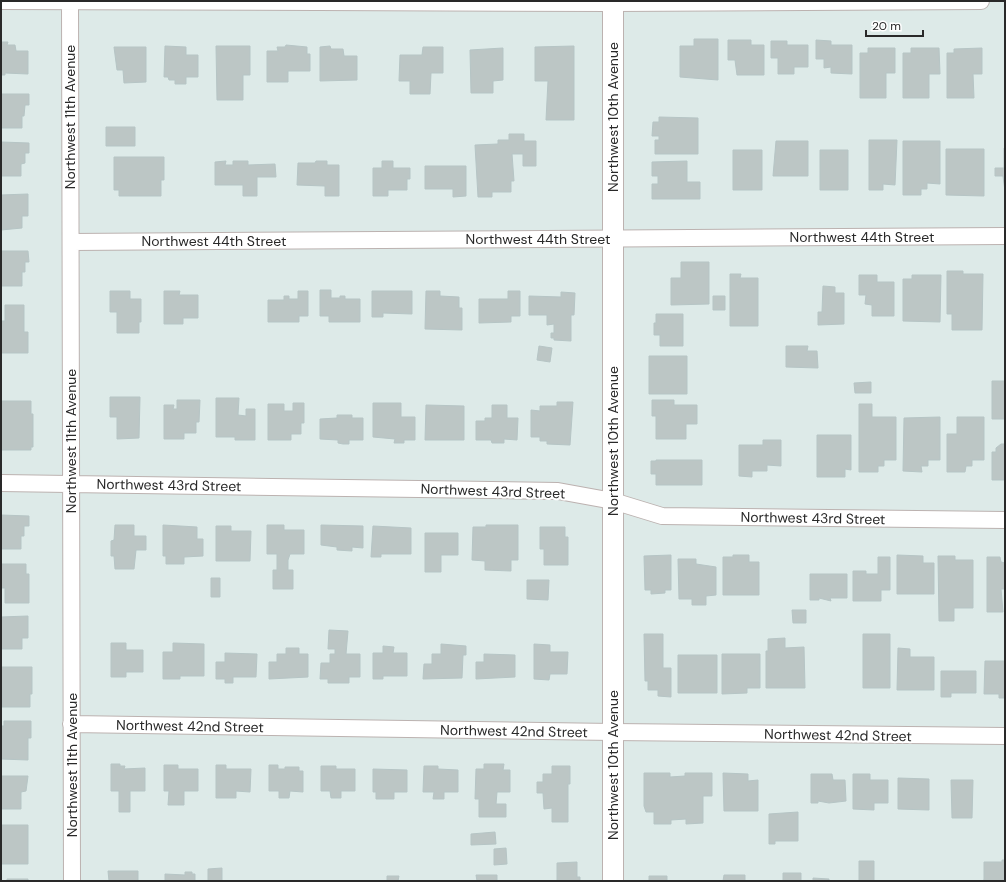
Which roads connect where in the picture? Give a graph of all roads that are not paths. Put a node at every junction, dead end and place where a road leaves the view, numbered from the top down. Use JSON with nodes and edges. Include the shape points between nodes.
{"nodes":[{"id":1,"x":1,"y":1,"type":"edge"},
{"id":2,"x":183,"y":1,"type":"edge"},
{"id":3,"x":981,"y":1,"type":"edge"},
{"id":4,"x":70,"y":2,"type":"edge"},
{"id":5,"x":395,"y":2,"type":"edge"},
{"id":6,"x":613,"y":2,"type":"edge"},
{"id":7,"x":1005,"y":236,"type":"edge"},
{"id":8,"x":613,"y":239,"type":"junction"},
{"id":9,"x":71,"y":242,"type":"junction"},
{"id":10,"x":1,"y":483,"type":"edge"},
{"id":11,"x":70,"y":484,"type":"junction"},
{"id":12,"x":613,"y":501,"type":"junction"},
{"id":13,"x":1005,"y":520,"type":"edge"},
{"id":14,"x":71,"y":724,"type":"junction"},
{"id":15,"x":613,"y":732,"type":"junction"},
{"id":16,"x":1005,"y":736,"type":"edge"},
{"id":17,"x":72,"y":881,"type":"edge"},
{"id":18,"x":612,"y":881,"type":"edge"}],
"edges":[{"from":1,"to":4,"type":"street"},
{"from":2,"to":4,"type":"street"},
{"from":2,"to":5,"type":"street"},
{"from":3,"to":6,"type":"street"},
{"from":4,"to":9,"type":"street","name":"Northwest 11th Avenue"},
{"from":5,"to":6,"type":"street"},
{"from":6,"to":8,"type":"street","name":"Northwest 10th Avenue"},
{"from":7,"to":8,"type":"street","name":"Northwest 44th Street"},
{"from":8,"to":9,"type":"street","name":"Northwest 44th Street"},
{"from":8,"to":12,"type":"street","name":"Northwest 10th Avenue"},
{"from":9,"to":11,"type":"street","name":"Northwest 11th Avenue"},
{"from":10,"to":11,"type":"street","name":"Northwest 43rd Street"},
{"from":11,"to":12,"type":"street","name":"Northwest 43rd Street","via":[[558,491]]},
{"from":11,"to":14,"type":"street","name":"Northwest 11th Avenue"},
{"from":12,"to":13,"type":"street","name":"Northwest 43rd Street","via":[[662,516]]},
{"from":12,"to":15,"type":"street","name":"Northwest 10th Avenue"},
{"from":14,"to":15,"type":"street","name":"Northwest 42nd Street"},
{"from":14,"to":17,"type":"street","name":"Northwest 11th Avenue"},
{"from":15,"to":16,"type":"street","name":"Northwest 42nd Street"},
{"from":15,"to":18,"type":"street","name":"Northwest 10th Avenue"}]}
